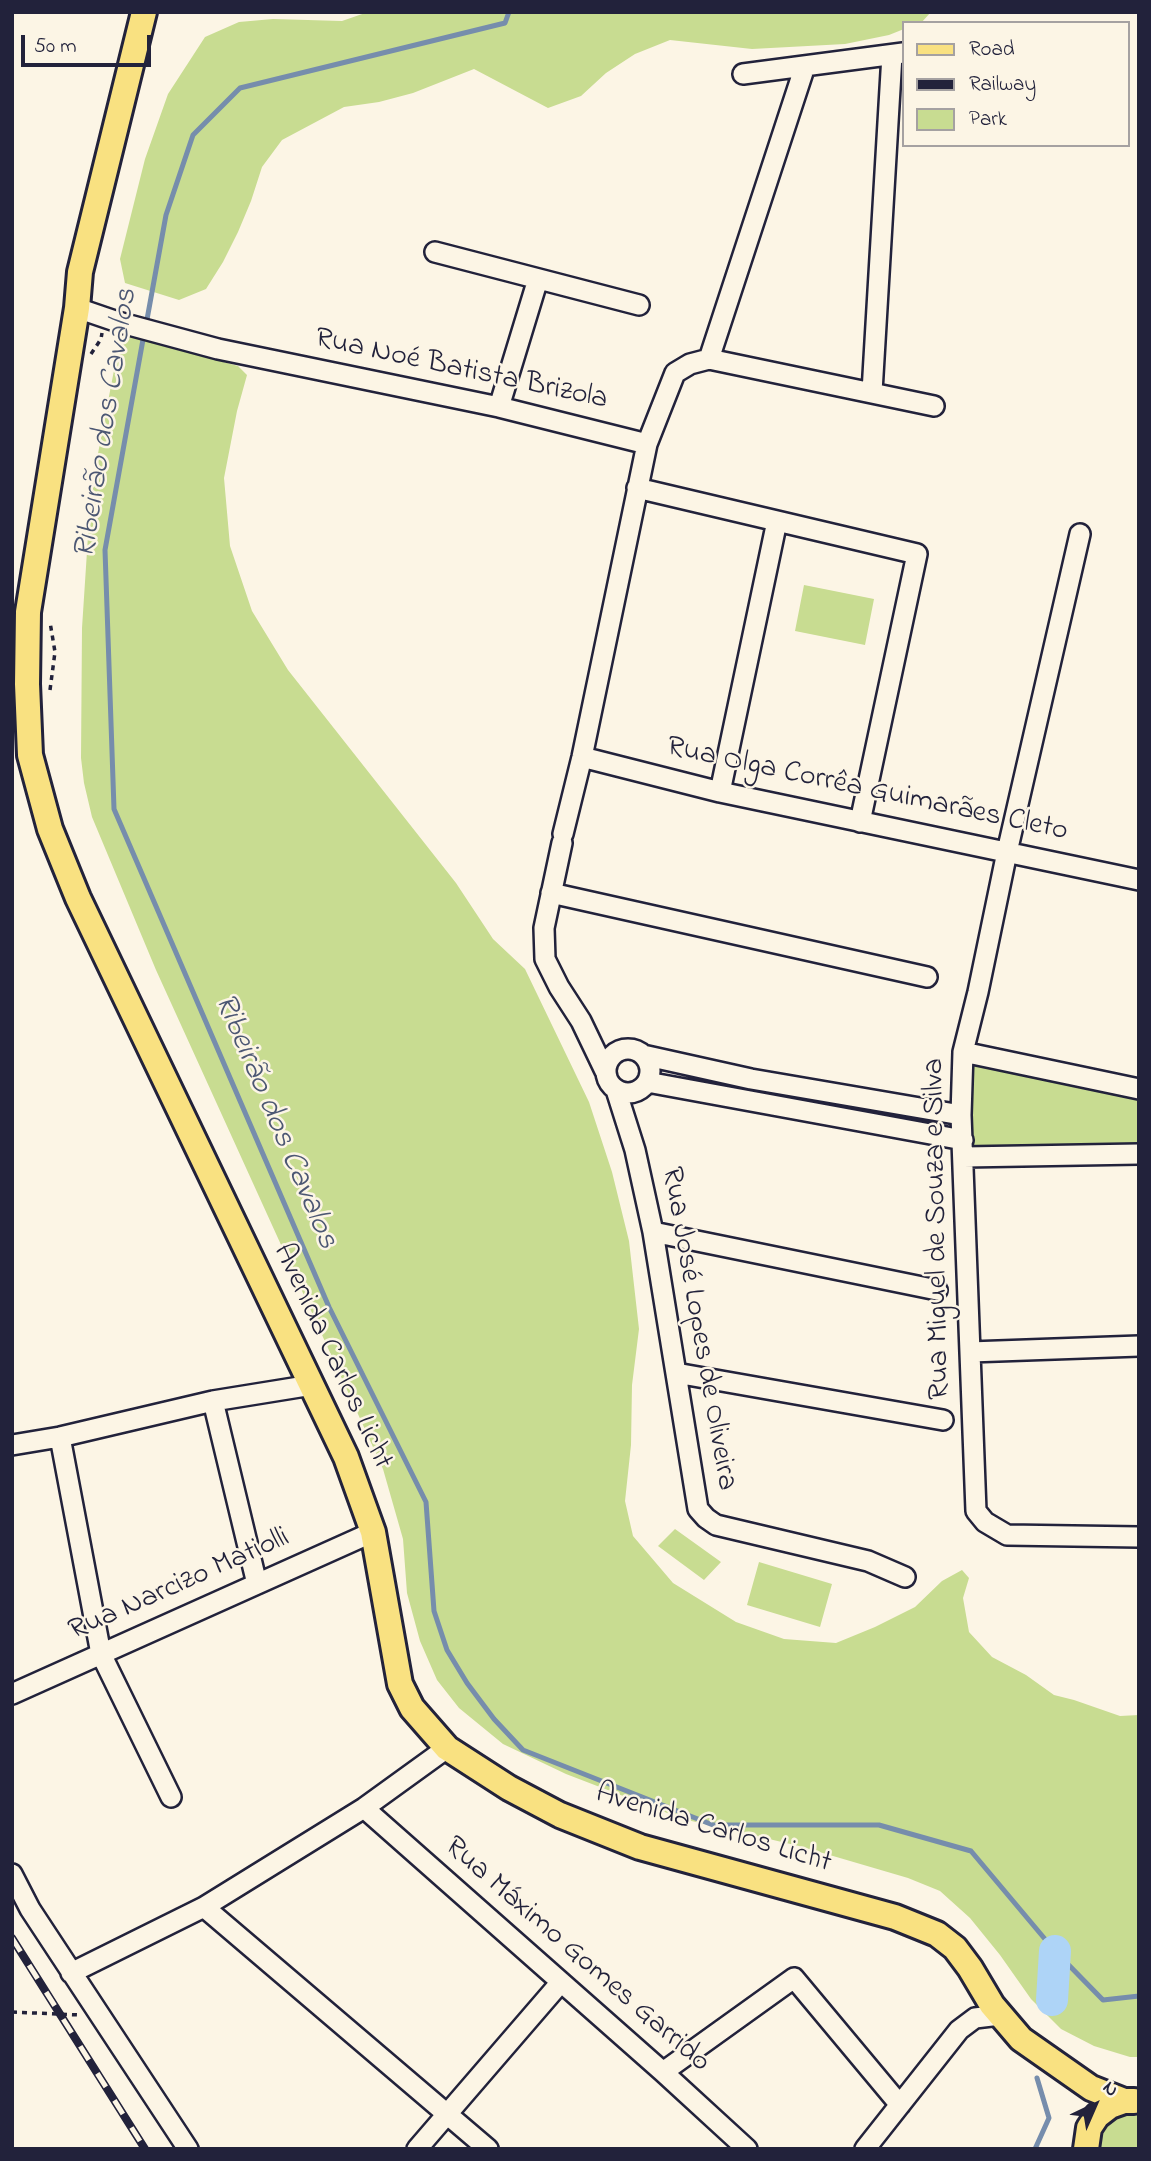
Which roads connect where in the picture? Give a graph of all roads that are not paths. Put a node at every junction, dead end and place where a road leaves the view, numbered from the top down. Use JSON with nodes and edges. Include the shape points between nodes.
{"nodes":[{"id":1,"x":144,"y":12,"type":"edge"},
{"id":2,"x":898,"y":54,"type":"edge"},
{"id":3,"x":805,"y":66,"type":"junction"},
{"id":4,"x":743,"y":74,"type":"dead end"},
{"id":5,"x":435,"y":252,"type":"dead end"},
{"id":6,"x":538,"y":279,"type":"junction"},
{"id":7,"x":639,"y":305,"type":"dead end"},
{"id":8,"x":77,"y":308,"type":"junction"},
{"id":9,"x":709,"y":359,"type":"junction"},
{"id":10,"x":872,"y":392,"type":"junction"},
{"id":11,"x":934,"y":406,"type":"dead end"},
{"id":12,"x":499,"y":408,"type":"junction"},
{"id":13,"x":647,"y":444,"type":"junction"},
{"id":14,"x":637,"y":488,"type":"junction"},
{"id":15,"x":777,"y":521,"type":"junction"},
{"id":16,"x":1080,"y":534,"type":"dead end"},
{"id":17,"x":582,"y":757,"type":"junction"},
{"id":18,"x":720,"y":792,"type":"junction"},
{"id":19,"x":860,"y":822,"type":"junction"},
{"id":20,"x":1007,"y":852,"type":"junction"},
{"id":21,"x":1139,"y":880,"type":"edge"},
{"id":22,"x":551,"y":893,"type":"junction"},
{"id":23,"x":927,"y":977,"type":"dead end"},
{"id":24,"x":581,"y":1020,"type":"junction"},
{"id":25,"x":616,"y":1052,"type":"junction"},
{"id":26,"x":963,"y":1052,"type":"junction"},
{"id":27,"x":643,"y":1055,"type":"junction"},
{"id":28,"x":605,"y":1071,"type":"junction"},
{"id":29,"x":642,"y":1087,"type":"junction"},
{"id":30,"x":1139,"y":1089,"type":"edge"},
{"id":31,"x":615,"y":1090,"type":"junction"},
{"id":32,"x":961,"y":1115,"type":"junction"},
{"id":33,"x":964,"y":1149,"type":"junction"},
{"id":34,"x":635,"y":1150,"type":"junction"},
{"id":35,"x":1139,"y":1154,"type":"edge"},
{"id":36,"x":653,"y":1232,"type":"junction"},
{"id":37,"x":937,"y":1290,"type":"dead end"},
{"id":38,"x":1139,"y":1346,"type":"edge"},
{"id":39,"x":970,"y":1352,"type":"junction"},
{"id":40,"x":676,"y":1373,"type":"junction"},
{"id":41,"x":312,"y":1385,"type":"junction"},
{"id":42,"x":213,"y":1401,"type":"junction"},
{"id":43,"x":943,"y":1420,"type":"dead end"},
{"id":44,"x":60,"y":1437,"type":"junction"},
{"id":45,"x":12,"y":1445,"type":"edge"},
{"id":46,"x":373,"y":1532,"type":"junction"},
{"id":47,"x":1139,"y":1537,"type":"edge"},
{"id":48,"x":905,"y":1577,"type":"dead end"},
{"id":49,"x":257,"y":1584,"type":"junction"},
{"id":50,"x":101,"y":1654,"type":"junction"},
{"id":51,"x":12,"y":1694,"type":"edge"},
{"id":52,"x":447,"y":1748,"type":"junction"},
{"id":53,"x":171,"y":1797,"type":"dead end"},
{"id":54,"x":364,"y":1808,"type":"junction"},
{"id":55,"x":12,"y":1874,"type":"edge"},
{"id":56,"x":204,"y":1907,"type":"junction"},
{"id":57,"x":71,"y":1973,"type":"junction"},
{"id":58,"x":561,"y":1982,"type":"junction"},
{"id":59,"x":1000,"y":2015,"type":"junction"},
{"id":60,"x":1063,"y":2069,"type":"junction"},
{"id":61,"x":663,"y":2072,"type":"junction"},
{"id":62,"x":1131,"y":2101,"type":"edge"},
{"id":63,"x":900,"y":2105,"type":"junction"},
{"id":64,"x":447,"y":2113,"type":"junction"},
{"id":65,"x":1086,"y":2142,"type":"edge"},
{"id":66,"x":188,"y":2149,"type":"edge"},
{"id":67,"x":417,"y":2149,"type":"edge"},
{"id":68,"x":488,"y":2149,"type":"edge"},
{"id":69,"x":747,"y":2149,"type":"edge"},
{"id":70,"x":865,"y":2149,"type":"edge"}],
"edges":[{"from":1,"to":8,"type":"main road","name":"Avenida Carlos Licht","via":[[82,266]]},
{"from":2,"to":3,"type":"street"},
{"from":2,"to":10,"type":"street"},
{"from":3,"to":4,"type":"street"},
{"from":3,"to":9,"type":"street"},
{"from":5,"to":6,"type":"street"},
{"from":6,"to":7,"type":"street"},
{"from":6,"to":12,"type":"street"},
{"from":8,"to":12,"type":"street","name":"Rua Noé Batista Brizola","via":[[218,349]]},
{"from":8,"to":41,"type":"main road","name":"Avenida Carlos Licht","via":[[28,612],[30,755],[50,829],[78,898]]},
{"from":9,"to":10,"type":"street"},
{"from":9,"to":13,"type":"street","via":[[675,373]]},
{"from":10,"to":11,"type":"street"},
{"from":12,"to":13,"type":"street","name":"Rua Noé Batista Brizola"},
{"from":13,"to":14,"type":"street"},
{"from":14,"to":15,"type":"street"},
{"from":14,"to":17,"type":"street"},
{"from":15,"to":18,"type":"street"},
{"from":15,"to":19,"type":"street","via":[[917,554]]},
{"from":16,"to":20,"type":"street","name":"Rua Miguel de Souza e Silva"},
{"from":17,"to":18,"type":"street","name":"Rua Olga Corrêa Guimarães Cleto"},
{"from":17,"to":22,"type":"street"},
{"from":18,"to":19,"type":"street","name":"Rua Olga Corrêa Guimarães Cleto"},
{"from":19,"to":20,"type":"street","name":"Rua Olga Corrêa Guimarães Cleto"},
{"from":20,"to":21,"type":"street","name":"Rua Olga Corrêa Guimarães Cleto"},
{"from":20,"to":26,"type":"street","name":"Rua Miguel de Souza e Silva"},
{"from":22,"to":23,"type":"street"},
{"from":22,"to":24,"type":"street","via":[[544,928],[545,959]]},
{"from":24,"to":25,"type":"street"},
{"from":24,"to":28,"type":"street"},
{"from":25,"to":27,"type":"street","via":[[630,1049]]},
{"from":25,"to":28,"type":"street"},
{"from":26,"to":30,"type":"street"},
{"from":26,"to":32,"type":"street","name":"Rua Miguel de Souza e Silva"},
{"from":27,"to":29,"type":"street","via":[[650,1068]]},
{"from":27,"to":32,"type":"street","via":[[751,1079]]},
{"from":28,"to":31,"type":"street"},
{"from":29,"to":31,"type":"street","via":[[622,1093]]},
{"from":29,"to":33,"type":"street"},
{"from":29,"to":34,"type":"street","name":"Rua José Lopes de Oliveira"},
{"from":31,"to":34,"type":"street","name":"Rua José Lopes de Oliveira"},
{"from":32,"to":33,"type":"street","name":"Rua Miguel de Souza e Silva"},
{"from":33,"to":35,"type":"street"},
{"from":33,"to":39,"type":"street","name":"Rua Miguel de Souza e Silva"},
{"from":34,"to":36,"type":"street","name":"Rua José Lopes de Oliveira"},
{"from":36,"to":37,"type":"street"},
{"from":36,"to":40,"type":"street","name":"Rua José Lopes de Oliveira"},
{"from":38,"to":39,"type":"street"},
{"from":39,"to":47,"type":"street","name":"Rua Miguel de Souza e Silva","via":[[976,1511],[985,1522],[1007,1535]]},
{"from":40,"to":43,"type":"street"},
{"from":40,"to":48,"type":"street","name":"Rua José Lopes de Oliveira","via":[[698,1509],[706,1518],[716,1525],[868,1561]]},
{"from":41,"to":42,"type":"street"},
{"from":41,"to":46,"type":"main road","name":"Avenida Carlos Licht","via":[[346,1457]]},
{"from":42,"to":44,"type":"street"},
{"from":42,"to":49,"type":"street"},
{"from":44,"to":45,"type":"street"},
{"from":44,"to":50,"type":"street"},
{"from":46,"to":49,"type":"street","name":"Rua Narcizo Matiolli"},
{"from":46,"to":52,"type":"main road","name":"Avenida Carlos Licht","via":[[400,1684],[412,1708]]},
{"from":49,"to":50,"type":"street","name":"Rua Narcizo Matiolli"},
{"from":50,"to":51,"type":"street","name":"Rua Narcizo Matiolli"},
{"from":50,"to":53,"type":"street"},
{"from":52,"to":54,"type":"street"},
{"from":52,"to":59,"type":"main road","name":"Avenida Carlos Licht","via":[[509,1788],[640,1847],[895,1917],[937,1934],[955,1948]]},
{"from":54,"to":56,"type":"street"},
{"from":54,"to":58,"type":"street","name":"Rua Máximo Gomes Garrido"},
{"from":55,"to":57,"type":"street"},
{"from":56,"to":57,"type":"street"},
{"from":56,"to":64,"type":"street"},
{"from":57,"to":66,"type":"street"},
{"from":58,"to":61,"type":"street","name":"Rua Máximo Gomes Garrido"},
{"from":58,"to":64,"type":"street"},
{"from":59,"to":60,"type":"main road","name":"Avenida Carlos Licht","via":[[1021,2039]]},
{"from":59,"to":63,"type":"street","via":[[966,2024]]},
{"from":60,"to":62,"type":"main road","name":"Avenida Carlos Licht","via":[[1091,2088]]},
{"from":60,"to":65,"type":"main road","name":"Avenida Carlos Licht","via":[[1088,2114]]},
{"from":61,"to":63,"type":"street","via":[[794,1978]]},
{"from":61,"to":69,"type":"street","name":"Rua Máximo Gomes Garrido"},
{"from":62,"to":65,"type":"main road","name":"Avenida Carlos Licht","via":[[1110,2106],[1097,2116]]},
{"from":63,"to":70,"type":"street"},
{"from":64,"to":67,"type":"street"},
{"from":64,"to":68,"type":"street"}]}
